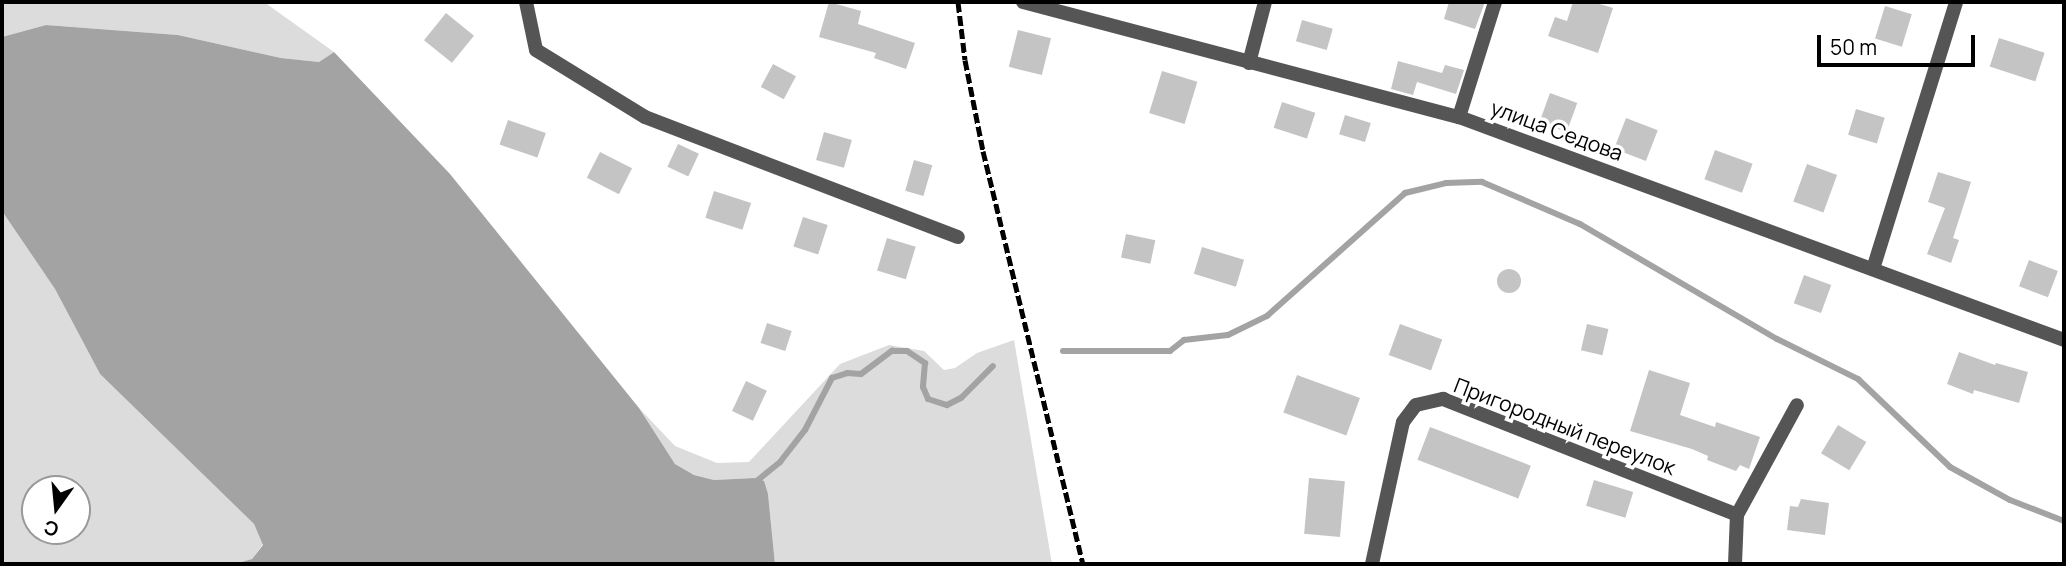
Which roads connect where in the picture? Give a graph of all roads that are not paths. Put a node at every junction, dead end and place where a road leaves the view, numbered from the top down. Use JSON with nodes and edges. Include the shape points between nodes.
{"nodes":[{"id":1,"x":526,"y":2,"type":"edge"},
{"id":2,"x":1023,"y":2,"type":"edge"},
{"id":3,"x":1265,"y":2,"type":"edge"},
{"id":4,"x":1495,"y":2,"type":"edge"},
{"id":5,"x":1956,"y":2,"type":"edge"},
{"id":6,"x":1249,"y":63,"type":"junction"},
{"id":7,"x":1460,"y":117,"type":"junction"},
{"id":8,"x":958,"y":237,"type":"dead end"},
{"id":9,"x":1873,"y":269,"type":"junction"},
{"id":10,"x":2064,"y":340,"type":"edge"},
{"id":11,"x":1797,"y":405,"type":"dead end"},
{"id":12,"x":1737,"y":515,"type":"junction"},
{"id":13,"x":1372,"y":564,"type":"edge"},
{"id":14,"x":1735,"y":564,"type":"edge"}],
"edges":[{"from":1,"to":8,"type":"street","via":[[536,50],[645,117]]},
{"from":2,"to":6,"type":"street","name":"улица Седова"},
{"from":3,"to":6,"type":"street"},
{"from":4,"to":7,"type":"street"},
{"from":5,"to":9,"type":"street"},
{"from":6,"to":7,"type":"street","name":"улица Седова"},
{"from":7,"to":9,"type":"street","name":"улица Седова"},
{"from":9,"to":10,"type":"street","name":"улица Седова"},
{"from":11,"to":12,"type":"street"},
{"from":12,"to":13,"type":"street","name":"Пригородный переулок","via":[[1443,399],[1416,405],[1404,422]]},
{"from":12,"to":14,"type":"street"}]}
